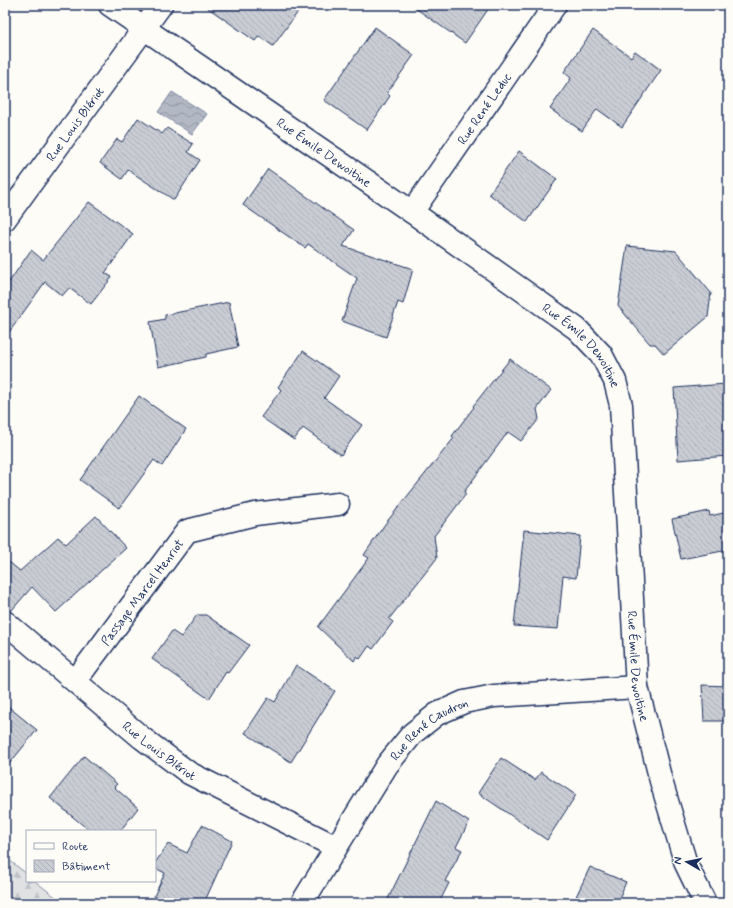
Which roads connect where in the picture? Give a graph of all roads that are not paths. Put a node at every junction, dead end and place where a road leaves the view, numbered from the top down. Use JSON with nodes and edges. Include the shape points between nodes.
{"nodes":[{"id":1,"x":110,"y":5,"type":"edge"},
{"id":2,"x":161,"y":5,"type":"edge"},
{"id":3,"x":555,"y":5,"type":"edge"},
{"id":4,"x":143,"y":28,"type":"junction"},
{"id":5,"x":412,"y":212,"type":"junction"},
{"id":6,"x":5,"y":219,"type":"edge"},
{"id":7,"x":338,"y":504,"type":"dead end"},
{"id":8,"x":5,"y":622,"type":"edge"},
{"id":9,"x":76,"y":680,"type":"junction"},
{"id":10,"x":637,"y":687,"type":"junction"},
{"id":11,"x":336,"y":847,"type":"junction"},
{"id":12,"x":302,"y":903,"type":"edge"},
{"id":13,"x":705,"y":903,"type":"edge"}],
"edges":[{"from":1,"to":4,"type":"street","name":"Rue Émile Dewoitine"},
{"from":2,"to":4,"type":"street","name":"Rue Louis Blériot"},
{"from":3,"to":5,"type":"street","name":"Rue René Leduc"},
{"from":4,"to":5,"type":"street","name":"Rue Émile Dewoitine"},
{"from":4,"to":6,"type":"street","name":"Rue Louis Blériot"},
{"from":5,"to":10,"type":"street","name":"Rue Émile Dewoitine","via":[[577,329],[601,354],[615,381],[621,405]]},
{"from":7,"to":9,"type":"street","name":"Passage Marcel Henriot","via":[[255,514],[187,531]]},
{"from":8,"to":9,"type":"street","name":"Rue Louis Blériot"},
{"from":9,"to":11,"type":"street","name":"Rue Louis Blériot","via":[[142,738],[189,773]]},
{"from":10,"to":11,"type":"street","name":"Rue René Caudron","via":[[494,696],[464,702],[437,714],[412,733],[387,765]]},
{"from":10,"to":13,"type":"street","name":"Rue Émile Dewoitine","via":[[686,864]]},
{"from":11,"to":12,"type":"street","name":"Rue René Caudron"}]}
